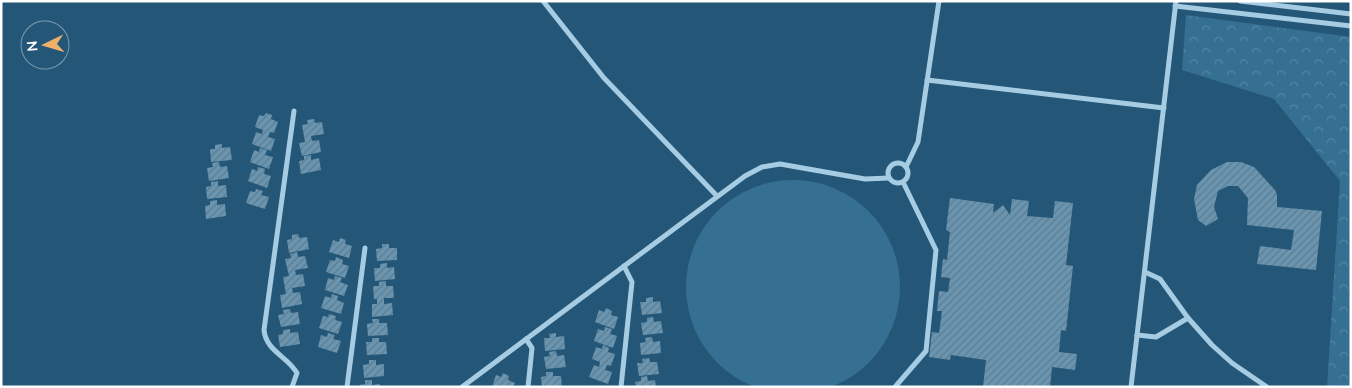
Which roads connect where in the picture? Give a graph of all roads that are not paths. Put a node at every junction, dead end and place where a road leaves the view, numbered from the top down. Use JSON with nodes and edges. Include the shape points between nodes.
{"nodes":[{"id":1,"x":543,"y":1,"type":"edge"},
{"id":2,"x":939,"y":1,"type":"edge"},
{"id":3,"x":1240,"y":1,"type":"edge"},
{"id":4,"x":1176,"y":4,"type":"edge"},
{"id":5,"x":1351,"y":14,"type":"edge"},
{"id":6,"x":1351,"y":26,"type":"edge"},
{"id":7,"x":928,"y":80,"type":"junction"},
{"id":8,"x":1164,"y":108,"type":"junction"},
{"id":9,"x":294,"y":111,"type":"dead end"},
{"id":10,"x":906,"y":167,"type":"junction"},
{"id":11,"x":889,"y":178,"type":"junction"},
{"id":12,"x":903,"y":182,"type":"junction"},
{"id":13,"x":717,"y":196,"type":"junction"},
{"id":14,"x":364,"y":248,"type":"dead end"},
{"id":15,"x":624,"y":266,"type":"junction"},
{"id":16,"x":1145,"y":272,"type":"junction"},
{"id":17,"x":1188,"y":318,"type":"junction"},
{"id":18,"x":1137,"y":335,"type":"junction"},
{"id":19,"x":526,"y":339,"type":"junction"},
{"id":20,"x":292,"y":387,"type":"edge"},
{"id":21,"x":347,"y":387,"type":"edge"},
{"id":22,"x":462,"y":387,"type":"edge"},
{"id":23,"x":528,"y":387,"type":"edge"},
{"id":24,"x":620,"y":387,"type":"edge"},
{"id":25,"x":895,"y":387,"type":"edge"},
{"id":26,"x":1131,"y":387,"type":"edge"},
{"id":27,"x":1267,"y":387,"type":"edge"}],
"edges":[{"from":1,"to":13,"type":"street","via":[[604,78]]},
{"from":2,"to":7,"type":"street"},
{"from":3,"to":5,"type":"street"},
{"from":4,"to":6,"type":"street"},
{"from":4,"to":8,"type":"street"},
{"from":7,"to":8,"type":"street"},
{"from":7,"to":10,"type":"street","via":[[918,142]]},
{"from":8,"to":16,"type":"street"},
{"from":9,"to":20,"type":"street","via":[[264,330],[268,345],[297,373]]},
{"from":10,"to":11,"type":"street","via":[[900,163],[893,164]]},
{"from":10,"to":12,"type":"street","via":[[908,173]]},
{"from":11,"to":12,"type":"street","via":[[897,183]]},
{"from":11,"to":13,"type":"street","via":[[865,179],[780,164],[762,167]]},
{"from":12,"to":25,"type":"street","via":[[936,250],[926,351]]},
{"from":13,"to":15,"type":"street"},
{"from":14,"to":21,"type":"street"},
{"from":15,"to":19,"type":"street"},
{"from":15,"to":24,"type":"street","via":[[632,282]]},
{"from":16,"to":17,"type":"street","via":[[1160,279]]},
{"from":16,"to":18,"type":"street"},
{"from":17,"to":18,"type":"street","via":[[1156,337]]},
{"from":17,"to":27,"type":"street","via":[[1232,363]]},
{"from":18,"to":26,"type":"street"},
{"from":19,"to":22,"type":"street"},
{"from":19,"to":23,"type":"street","via":[[532,348]]}]}
